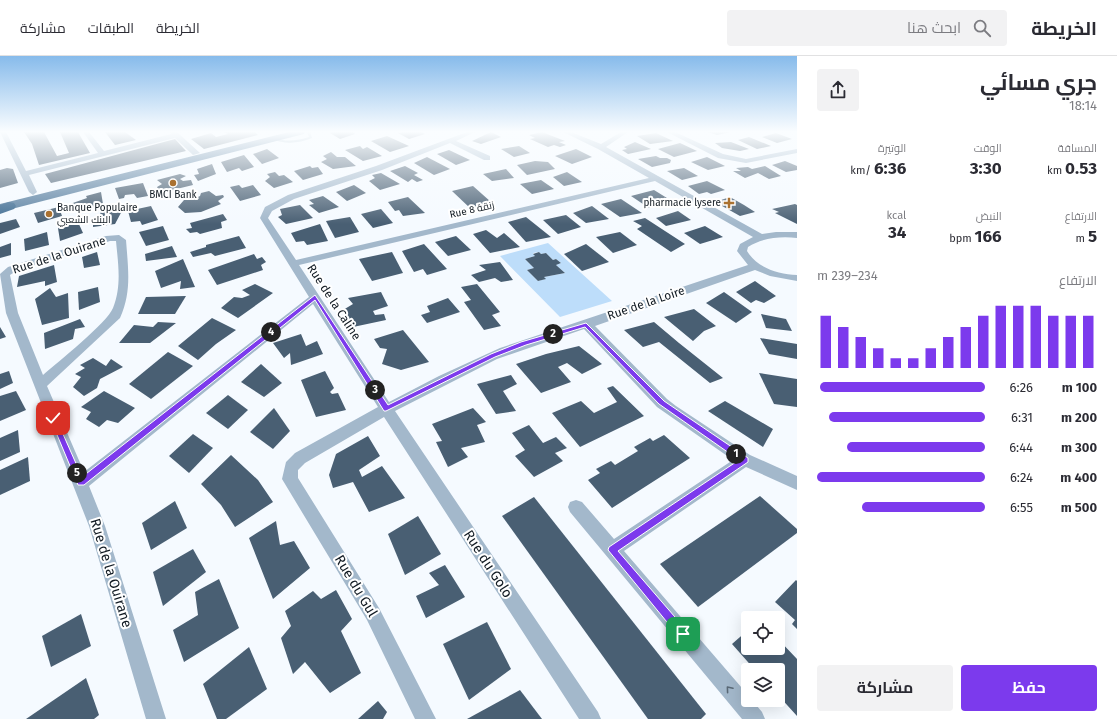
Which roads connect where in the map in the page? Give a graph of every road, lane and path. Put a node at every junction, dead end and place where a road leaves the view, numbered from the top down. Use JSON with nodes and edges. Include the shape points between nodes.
{"nodes":[{"id":1,"x":19,"y":163,"type":"edge"},
{"id":2,"x":67,"y":163,"type":"edge"},
{"id":3,"x":158,"y":163,"type":"edge"},
{"id":4,"x":168,"y":163,"type":"edge"},
{"id":5,"x":392,"y":163,"type":"edge"},
{"id":6,"x":627,"y":163,"type":"edge"},
{"id":7,"x":24,"y":174,"type":"junction"},
{"id":8,"x":655,"y":179,"type":"junction"},
{"id":9,"x":33,"y":192,"type":"junction"},
{"id":10,"x":2,"y":206,"type":"edge"},
{"id":11,"x":797,"y":235,"type":"edge"},
{"id":12,"x":761,"y":238,"type":"junction"},
{"id":13,"x":294,"y":263,"type":"junction"},
{"id":14,"x":757,"y":266,"type":"junction"},
{"id":15,"x":793,"y":278,"type":"edge"},
{"id":16,"x":797,"y":289,"type":"edge"},
{"id":17,"x":315,"y":297,"type":"junction"},
{"id":18,"x":586,"y":324,"type":"junction"},
{"id":19,"x":40,"y":385,"type":"junction"},
{"id":20,"x":386,"y":409,"type":"junction"},
{"id":21,"x":300,"y":458,"type":"joint"},
{"id":22,"x":745,"y":460,"type":"junction"},
{"id":23,"x":81,"y":483,"type":"junction"},
{"id":24,"x":797,"y":483,"type":"edge"},
{"id":25,"x":576,"y":507,"type":"dead end"},
{"id":26,"x":612,"y":550,"type":"junction"},
{"id":27,"x":156,"y":719,"type":"edge"},
{"id":28,"x":426,"y":719,"type":"edge"},
{"id":29,"x":591,"y":719,"type":"edge"},
{"id":30,"x":754,"y":719,"type":"edge"}],
"edges":[{"from":1,"to":7,"type":"street"},
{"from":2,"to":7,"type":"street"},
{"from":3,"to":9,"type":"main road"},
{"from":4,"to":10,"type":"main road"},
{"from":5,"to":13,"type":"street","name":"Rue de la Caline","via":[[291,197],[268,209],[264,218],[267,225]]},
{"from":6,"to":8,"type":"street"},
{"from":7,"to":9,"type":"street"},
{"from":8,"to":12,"type":"street"},
{"from":8,"to":13,"type":"street","name":"Rue 8 زنقة"},
{"from":9,"to":10,"type":"main road"},
{"from":11,"to":12,"type":"street","via":[[774,234]]},
{"from":12,"to":14,"type":"street","via":[[745,245],[743,249],[744,255]]},
{"from":13,"to":17,"type":"street","name":"Rue de la Caline"},
{"from":14,"to":15,"type":"street"},
{"from":14,"to":18,"type":"street","name":"Rue de la Loire","via":[[668,294]]},
{"from":15,"to":16,"type":"street"},
{"from":17,"to":20,"type":"street","name":"Rue de la Caline"},
{"from":17,"to":23,"type":"street"},
{"from":18,"to":20,"type":"street","name":"Rue de la Loire","via":[[493,356]]},
{"from":18,"to":22,"type":"street","via":[[662,402]]},
{"from":19,"to":19,"type":"street","name":"Rue de la Ouirane","via":[[12,312],[5,274],[12,268],[109,238],[119,238],[122,240],[125,292],[121,306],[114,318]]},
{"from":19,"to":23,"type":"street","name":"Rue de la Ouirane"},
{"from":20,"to":21,"type":"street","name":"Rue de la Loire"},
{"from":20,"to":29,"type":"street","name":"Rue du Golo"},
{"from":21,"to":28,"type":"street","name":"Rue du Gul","via":[[291,468],[290,479],[373,614]]},
{"from":22,"to":24,"type":"street"},
{"from":22,"to":26,"type":"street"},
{"from":23,"to":27,"type":"street","name":"Rue de la Ouirane","via":[[97,526]]},
{"from":25,"to":26,"type":"street"},
{"from":30,"to":26,"type":"street","one_way":true}]}
